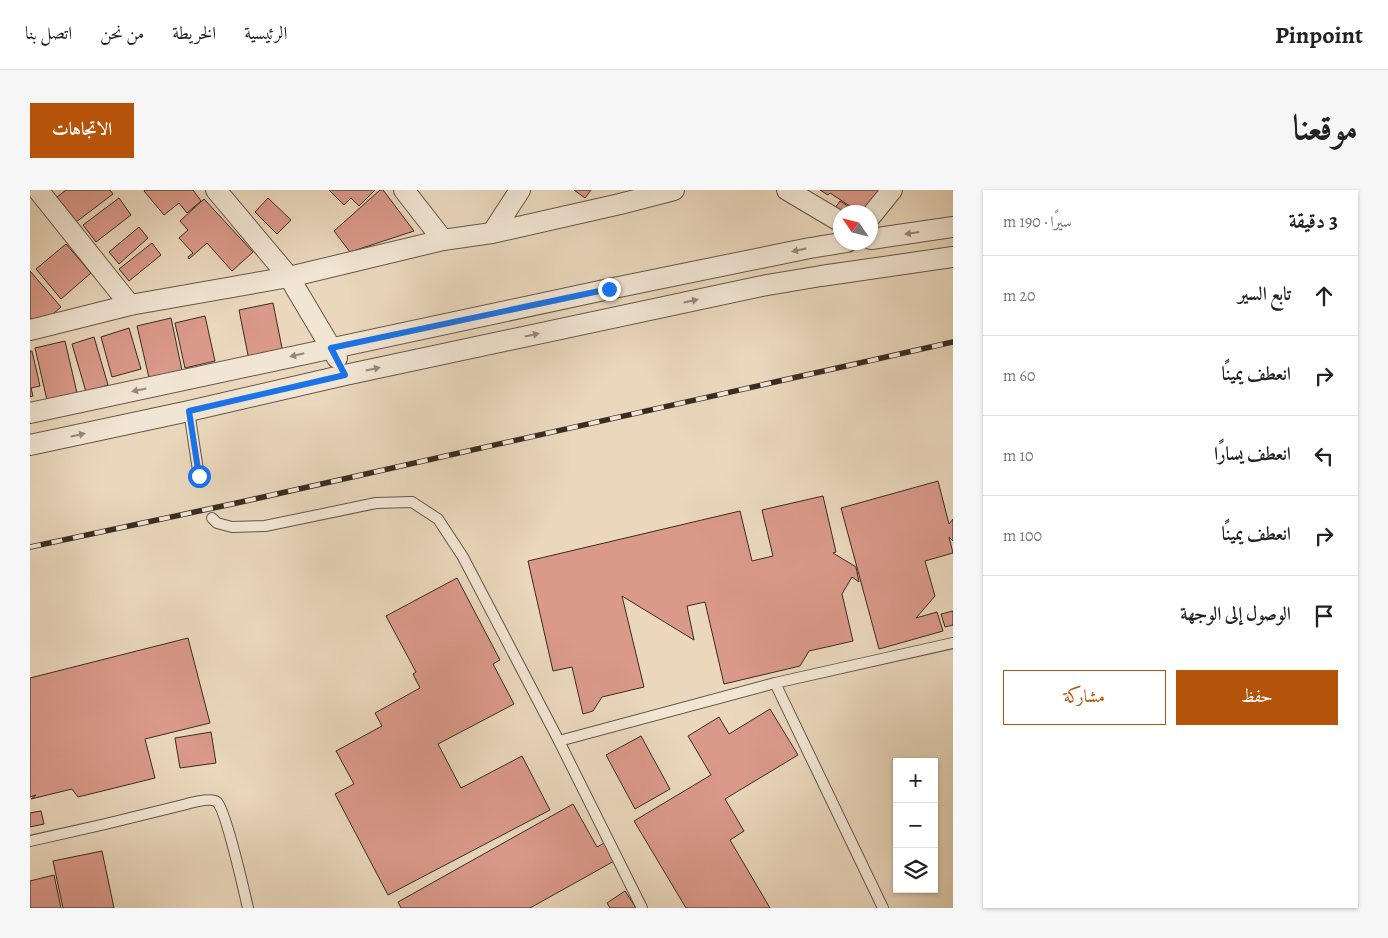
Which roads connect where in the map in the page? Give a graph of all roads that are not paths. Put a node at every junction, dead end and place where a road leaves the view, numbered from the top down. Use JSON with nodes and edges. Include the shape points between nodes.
{"nodes":[{"id":1,"x":38,"y":190,"type":"edge"},
{"id":2,"x":216,"y":190,"type":"edge"},
{"id":3,"x":404,"y":190,"type":"edge"},
{"id":4,"x":520,"y":190,"type":"edge"},
{"id":5,"x":674,"y":190,"type":"edge"},
{"id":6,"x":786,"y":190,"type":"edge"},
{"id":7,"x":892,"y":190,"type":"edge"},
{"id":8,"x":878,"y":207,"type":"edge"},
{"id":9,"x":833,"y":218,"type":"edge"},
{"id":10,"x":953,"y":227,"type":"edge"},
{"id":11,"x":492,"y":233,"type":"junction"},
{"id":12,"x":878,"y":238,"type":"edge"},
{"id":13,"x":443,"y":240,"type":"junction"},
{"id":14,"x":833,"y":244,"type":"edge"},
{"id":15,"x":846,"y":250,"type":"edge"},
{"id":16,"x":953,"y":257,"type":"edge"},
{"id":17,"x":840,"y":273,"type":"junction"},
{"id":18,"x":290,"y":277,"type":"junction"},
{"id":19,"x":130,"y":305,"type":"junction"},
{"id":20,"x":30,"y":330,"type":"edge"},
{"id":21,"x":331,"y":348,"type":"junction"},
{"id":22,"x":345,"y":375,"type":"junction"},
{"id":23,"x":189,"y":411,"type":"junction"},
{"id":24,"x":30,"y":413,"type":"edge"},
{"id":25,"x":30,"y":445,"type":"edge"},
{"id":26,"x":199,"y":476,"type":"dead end"},
{"id":27,"x":212,"y":518,"type":"dead end"},
{"id":28,"x":953,"y":643,"type":"edge"},
{"id":29,"x":775,"y":683,"type":"junction"},
{"id":30,"x":559,"y":741,"type":"junction"},
{"id":31,"x":30,"y":841,"type":"edge"},
{"id":32,"x":248,"y":908,"type":"edge"},
{"id":33,"x":642,"y":908,"type":"edge"},
{"id":34,"x":883,"y":908,"type":"edge"}],
"edges":[{"from":1,"to":19,"type":"street"},
{"from":2,"to":18,"type":"street"},
{"from":3,"to":13,"type":"street"},
{"from":4,"to":11,"type":"street"},
{"from":5,"to":11,"type":"street"},
{"from":6,"to":9,"type":"street"},
{"from":7,"to":8,"type":"street"},
{"from":10,"to":12,"type":"street","one_way":true},
{"from":11,"to":13,"type":"street"},
{"from":13,"to":18,"type":"street"},
{"from":14,"to":21,"type":"street","one_way":true},
{"from":15,"to":17,"type":"street"},
{"from":16,"to":17,"type":"street"},
{"from":22,"to":17,"type":"street","one_way":true,"via":[[762,286]]},
{"from":18,"to":19,"type":"street"},
{"from":18,"to":21,"type":"street"},
{"from":19,"to":20,"type":"street"},
{"from":21,"to":22,"type":"street"},
{"from":21,"to":24,"type":"street","one_way":true},
{"from":22,"to":23,"type":"street"},
{"from":25,"to":23,"type":"street","one_way":true},
{"from":23,"to":26,"type":"lane"},
{"from":27,"to":30,"type":"lane","via":[[217,523],[232,526],[265,526],[376,502],[412,502],[438,519],[463,557]]},
{"from":28,"to":29,"type":"lane"},
{"from":29,"to":30,"type":"lane"},
{"from":29,"to":34,"type":"lane"},
{"from":30,"to":33,"type":"lane"},
{"from":31,"to":32,"type":"lane","via":[[191,803],[215,801],[221,808],[232,843]]}]}
